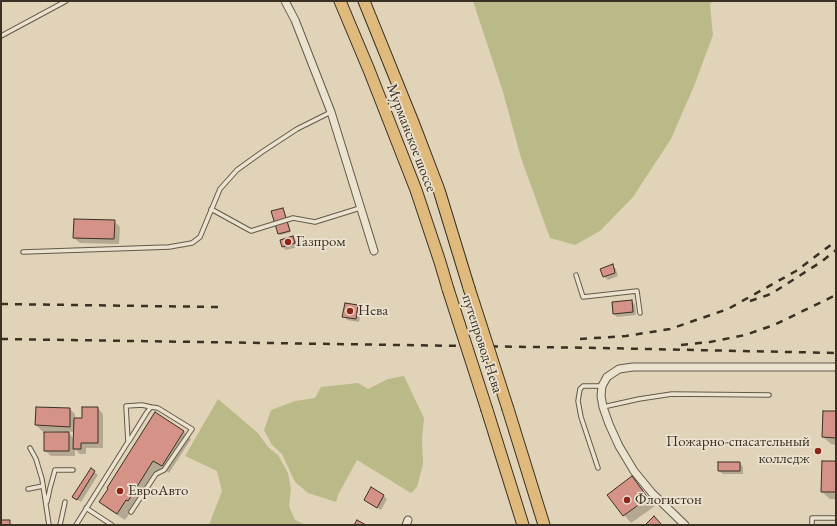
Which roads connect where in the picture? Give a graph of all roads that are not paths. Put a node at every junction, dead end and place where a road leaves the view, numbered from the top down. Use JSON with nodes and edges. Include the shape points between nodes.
{"nodes":[{"id":1,"x":66,"y":1,"type":"edge"},
{"id":2,"x":285,"y":1,"type":"edge"},
{"id":3,"x":340,"y":1,"type":"edge"},
{"id":4,"x":364,"y":1,"type":"edge"},
{"id":5,"x":1,"y":36,"type":"edge"},
{"id":6,"x":331,"y":112,"type":"junction"},
{"id":7,"x":360,"y":208,"type":"junction"},
{"id":8,"x":212,"y":209,"type":"junction"},
{"id":9,"x":374,"y":251,"type":"dead end"},
{"id":10,"x":23,"y":252,"type":"dead end"},
{"id":11,"x":576,"y":275,"type":"dead end"},
{"id":12,"x":468,"y":288,"type":"joint"},
{"id":13,"x":448,"y":289,"type":"joint"},
{"id":14,"x":640,"y":313,"type":"dead end"},
{"id":15,"x":836,"y":368,"type":"edge"},
{"id":16,"x":602,"y":386,"type":"junction"},
{"id":17,"x":769,"y":395,"type":"dead end"},
{"id":18,"x":151,"y":407,"type":"junction"},
{"id":19,"x":603,"y":407,"type":"junction"},
{"id":20,"x":128,"y":442,"type":"junction"},
{"id":21,"x":30,"y":448,"type":"dead end"},
{"id":22,"x":598,"y":468,"type":"dead end"},
{"id":23,"x":73,"y":470,"type":"dead end"},
{"id":24,"x":43,"y":486,"type":"junction"},
{"id":25,"x":28,"y":489,"type":"dead end"},
{"id":26,"x":65,"y":502,"type":"dead end"},
{"id":27,"x":46,"y":505,"type":"junction"},
{"id":28,"x":86,"y":508,"type":"junction"},
{"id":29,"x":131,"y":512,"type":"dead end"},
{"id":30,"x":836,"y":518,"type":"edge"},
{"id":31,"x":49,"y":525,"type":"edge"},
{"id":32,"x":60,"y":525,"type":"edge"},
{"id":33,"x":76,"y":525,"type":"edge"},
{"id":34,"x":112,"y":525,"type":"edge"},
{"id":35,"x":523,"y":525,"type":"edge"},
{"id":36,"x":544,"y":525,"type":"edge"},
{"id":37,"x":685,"y":525,"type":"edge"},
{"id":38,"x":812,"y":525,"type":"edge"}],
"edges":[{"from":1,"to":5,"type":"lane"},
{"from":2,"to":6,"type":"street"},
{"from":3,"to":13,"type":"main road","name":"Мурманское шоссе","via":[[416,190]]},
{"from":4,"to":12,"type":"main road","name":"Мурманское шоссе","via":[[439,190]]},
{"from":6,"to":7,"type":"street"},
{"from":6,"to":8,"type":"lane","via":[[298,128],[237,170],[220,189]]},
{"from":7,"to":8,"type":"lane","via":[[314,222],[293,218],[251,231]]},
{"from":7,"to":9,"type":"street"},
{"from":8,"to":10,"type":"lane","via":[[200,237],[192,243],[169,247]]},
{"from":11,"to":14,"type":"lane","via":[[584,296],[637,290]]},
{"from":12,"to":36,"type":"main road","name":"путепровод Нева","bridge":true},
{"from":13,"to":35,"type":"main road","name":"путепровод Нева","bridge":true},
{"from":15,"to":16,"type":"street","via":[[633,367],[619,369],[606,377]]},
{"from":16,"to":19,"type":"street"},
{"from":16,"to":22,"type":"lane","via":[[583,386],[578,401]]},
{"from":17,"to":19,"type":"lane","via":[[672,394]]},
{"from":18,"to":20,"type":"lane"},
{"from":18,"to":20,"type":"lane","via":[[126,406]]},
{"from":18,"to":29,"type":"lane","via":[[158,408],[192,429],[164,470],[156,474]]},
{"from":19,"to":37,"type":"street","via":[[619,446],[634,471],[652,493]]},
{"from":20,"to":28,"type":"lane"},
{"from":21,"to":24,"type":"lane","via":[[36,459]]},
{"from":23,"to":27,"type":"lane","via":[[55,470]]},
{"from":24,"to":25,"type":"lane"},
{"from":24,"to":27,"type":"lane"},
{"from":26,"to":32,"type":"lane"},
{"from":27,"to":31,"type":"lane"},
{"from":28,"to":33,"type":"lane"},
{"from":28,"to":34,"type":"lane"},
{"from":30,"to":38,"type":"lane","via":[[812,518]]}]}
